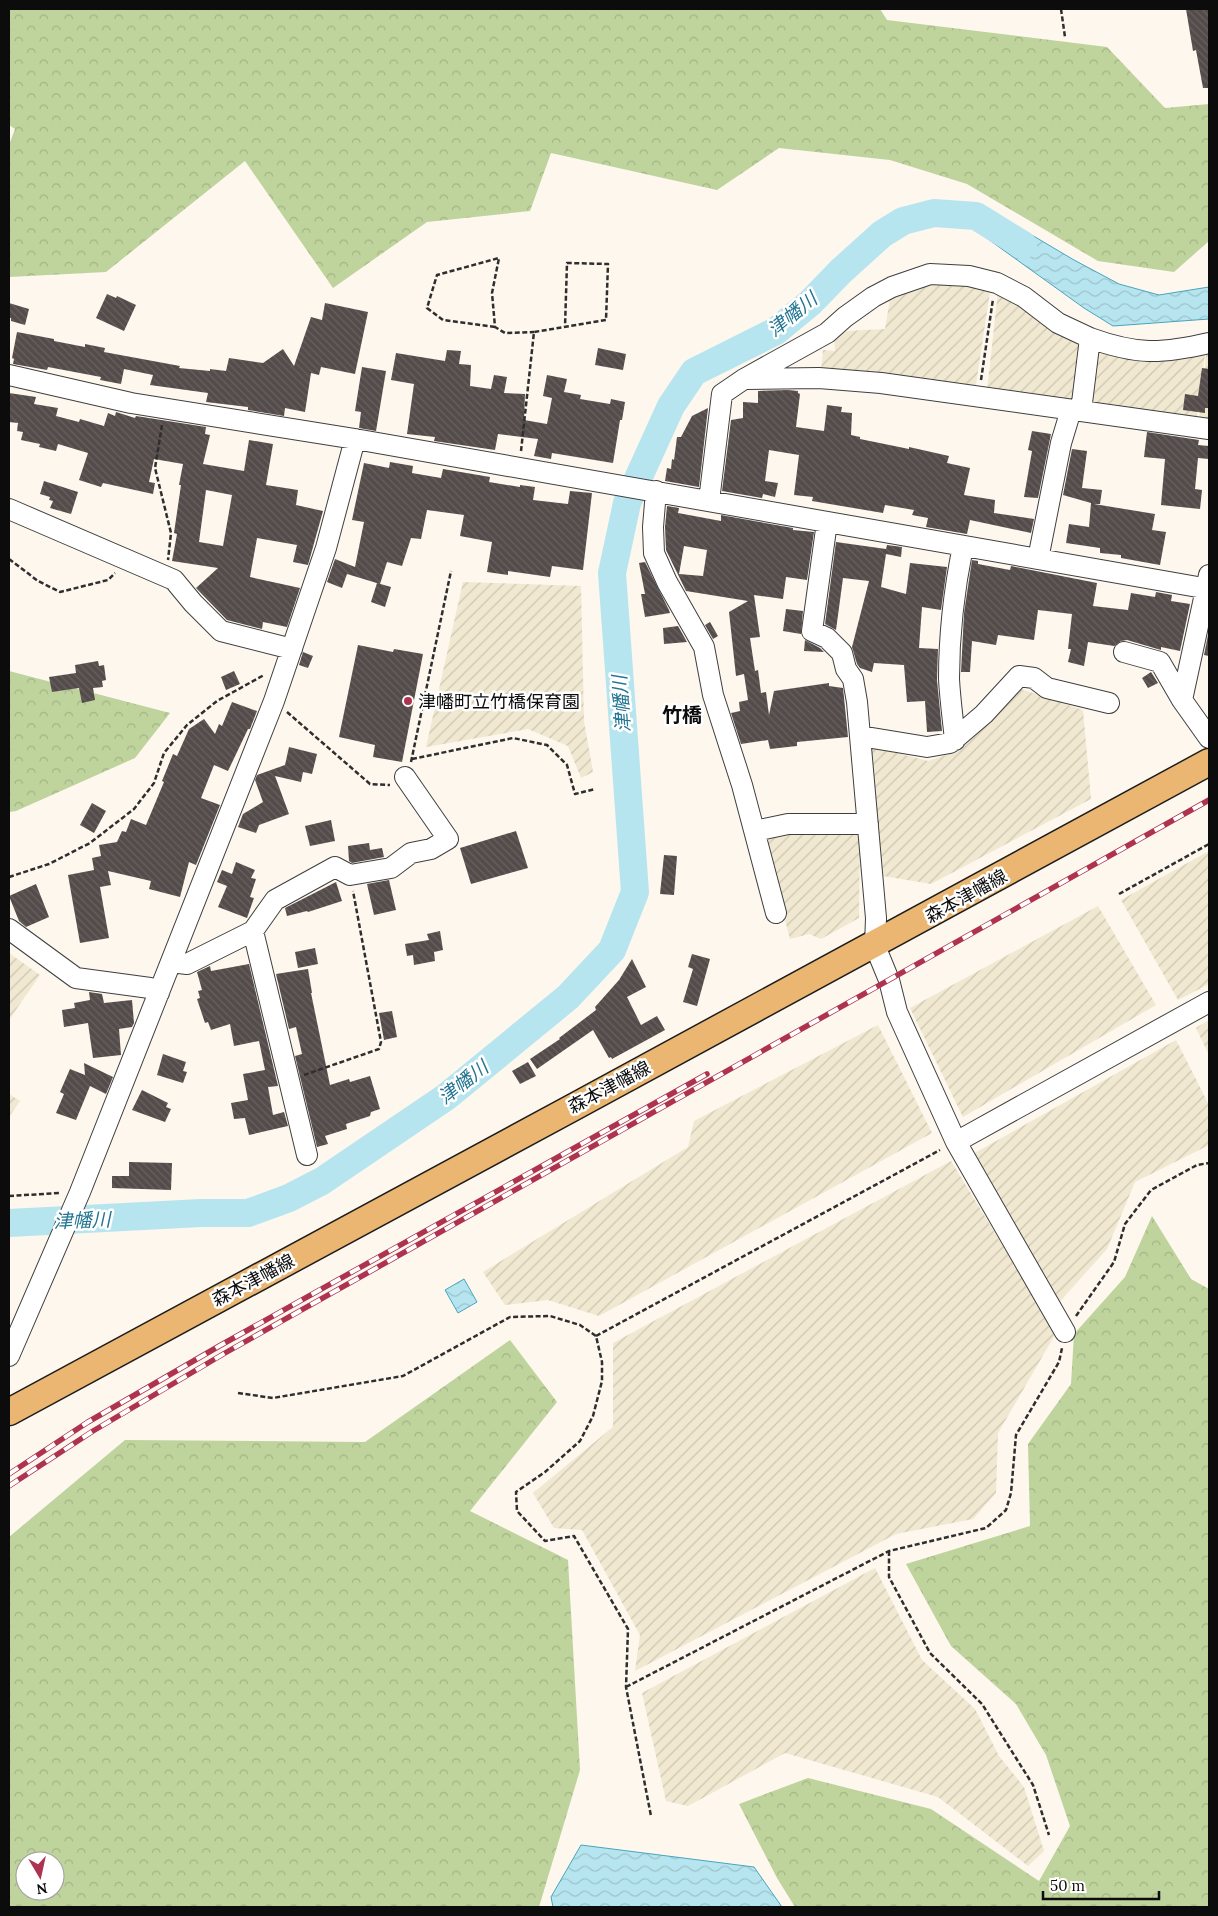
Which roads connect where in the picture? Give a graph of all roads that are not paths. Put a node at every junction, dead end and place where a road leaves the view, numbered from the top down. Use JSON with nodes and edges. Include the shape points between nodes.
{"nodes":[{"id":1,"x":1090,"y":338,"type":"junction"},
{"id":2,"x":1209,"y":343,"type":"edge"},
{"id":3,"x":9,"y":375,"type":"edge"},
{"id":4,"x":744,"y":379,"type":"junction"},
{"id":5,"x":1076,"y":410,"type":"junction"},
{"id":6,"x":1209,"y":429,"type":"edge"},
{"id":7,"x":355,"y":439,"type":"junction"},
{"id":8,"x":656,"y":491,"type":"junction"},
{"id":9,"x":709,"y":501,"type":"junction"},
{"id":10,"x":9,"y":508,"type":"edge"},
{"id":11,"x":827,"y":522,"type":"junction"},
{"id":12,"x":963,"y":546,"type":"junction"},
{"id":13,"x":1038,"y":559,"type":"junction"},
{"id":14,"x":1209,"y":584,"type":"edge"},
{"id":15,"x":292,"y":649,"type":"junction"},
{"id":16,"x":1124,"y":652,"type":"dead end"},
{"id":17,"x":1182,"y":700,"type":"junction"},
{"id":18,"x":1109,"y":703,"type":"dead end"},
{"id":19,"x":860,"y":736,"type":"junction"},
{"id":20,"x":1209,"y":738,"type":"edge"},
{"id":21,"x":955,"y":740,"type":"junction"},
{"id":22,"x":1209,"y":762,"type":"edge"},
{"id":23,"x":408,"y":768,"type":"road end"},
{"id":24,"x":868,"y":824,"type":"junction"},
{"id":25,"x":755,"y":831,"type":"junction"},
{"id":26,"x":776,"y":913,"type":"dead end"},
{"id":27,"x":9,"y":929,"type":"edge"},
{"id":28,"x":252,"y":931,"type":"junction"},
{"id":29,"x":874,"y":946,"type":"junction"},
{"id":30,"x":171,"y":962,"type":"junction"},
{"id":31,"x":159,"y":993,"type":"junction"},
{"id":32,"x":1209,"y":1002,"type":"edge"},
{"id":33,"x":956,"y":1142,"type":"junction"},
{"id":34,"x":307,"y":1155,"type":"dead end"},
{"id":35,"x":1065,"y":1332,"type":"road end"},
{"id":36,"x":9,"y":1356,"type":"edge"},
{"id":37,"x":9,"y":1412,"type":"edge"}],
"edges":[{"from":1,"to":2,"type":"street","via":[[1139,351],[1178,350]]},
{"from":1,"to":4,"type":"street","via":[[1058,323],[1024,296],[996,282],[969,276],[930,274],[892,287],[852,312],[827,333]]},
{"from":1,"to":5,"type":"street"},
{"from":3,"to":7,"type":"street","via":[[131,403]]},
{"from":4,"to":5,"type":"street","via":[[819,378],[881,383]]},
{"from":4,"to":9,"type":"street","via":[[722,394]]},
{"from":5,"to":6,"type":"street"},
{"from":5,"to":13,"type":"street","via":[[1061,443]]},
{"from":7,"to":8,"type":"street"},
{"from":7,"to":15,"type":"street","via":[[326,548]]},
{"from":8,"to":9,"type":"street"},
{"from":8,"to":25,"type":"street","via":[[654,553],[704,647],[713,695]]},
{"from":9,"to":11,"type":"street"},
{"from":10,"to":15,"type":"street","via":[[174,580],[221,631]]},
{"from":11,"to":12,"type":"street"},
{"from":11,"to":19,"type":"street","via":[[812,631],[827,638],[842,653],[846,669],[853,679]]},
{"from":12,"to":13,"type":"street"},
{"from":12,"to":21,"type":"street","via":[[956,578],[949,680]]},
{"from":13,"to":14,"type":"street"},
{"from":14,"to":17,"type":"street"},
{"from":15,"to":30,"type":"street"},
{"from":16,"to":17,"type":"street","via":[[1160,662]]},
{"from":17,"to":20,"type":"street"},
{"from":18,"to":21,"type":"street","via":[[1047,688],[1034,678],[1019,676]]},
{"from":19,"to":21,"type":"street","via":[[926,747],[950,744]]},
{"from":19,"to":24,"type":"street"},
{"from":22,"to":29,"type":"main road","name":"森本津幡線"},
{"from":23,"to":28,"type":"street","via":[[448,839],[431,849],[411,853],[391,868],[350,875],[336,867],[275,900]]},
{"from":24,"to":25,"type":"street","via":[[788,824]]},
{"from":24,"to":29,"type":"street","via":[[876,918]]},
{"from":25,"to":26,"type":"street"},
{"from":27,"to":31,"type":"street","via":[[76,978],[150,988]]},
{"from":28,"to":30,"type":"street","via":[[187,964]]},
{"from":28,"to":34,"type":"street"},
{"from":29,"to":33,"type":"street","via":[[889,980],[897,1012]]},
{"from":29,"to":37,"type":"main road","name":"森本津幡線"},
{"from":30,"to":31,"type":"street"},
{"from":31,"to":36,"type":"street","via":[[80,1192]]},
{"from":32,"to":33,"type":"street"},
{"from":33,"to":35,"type":"street"}]}
